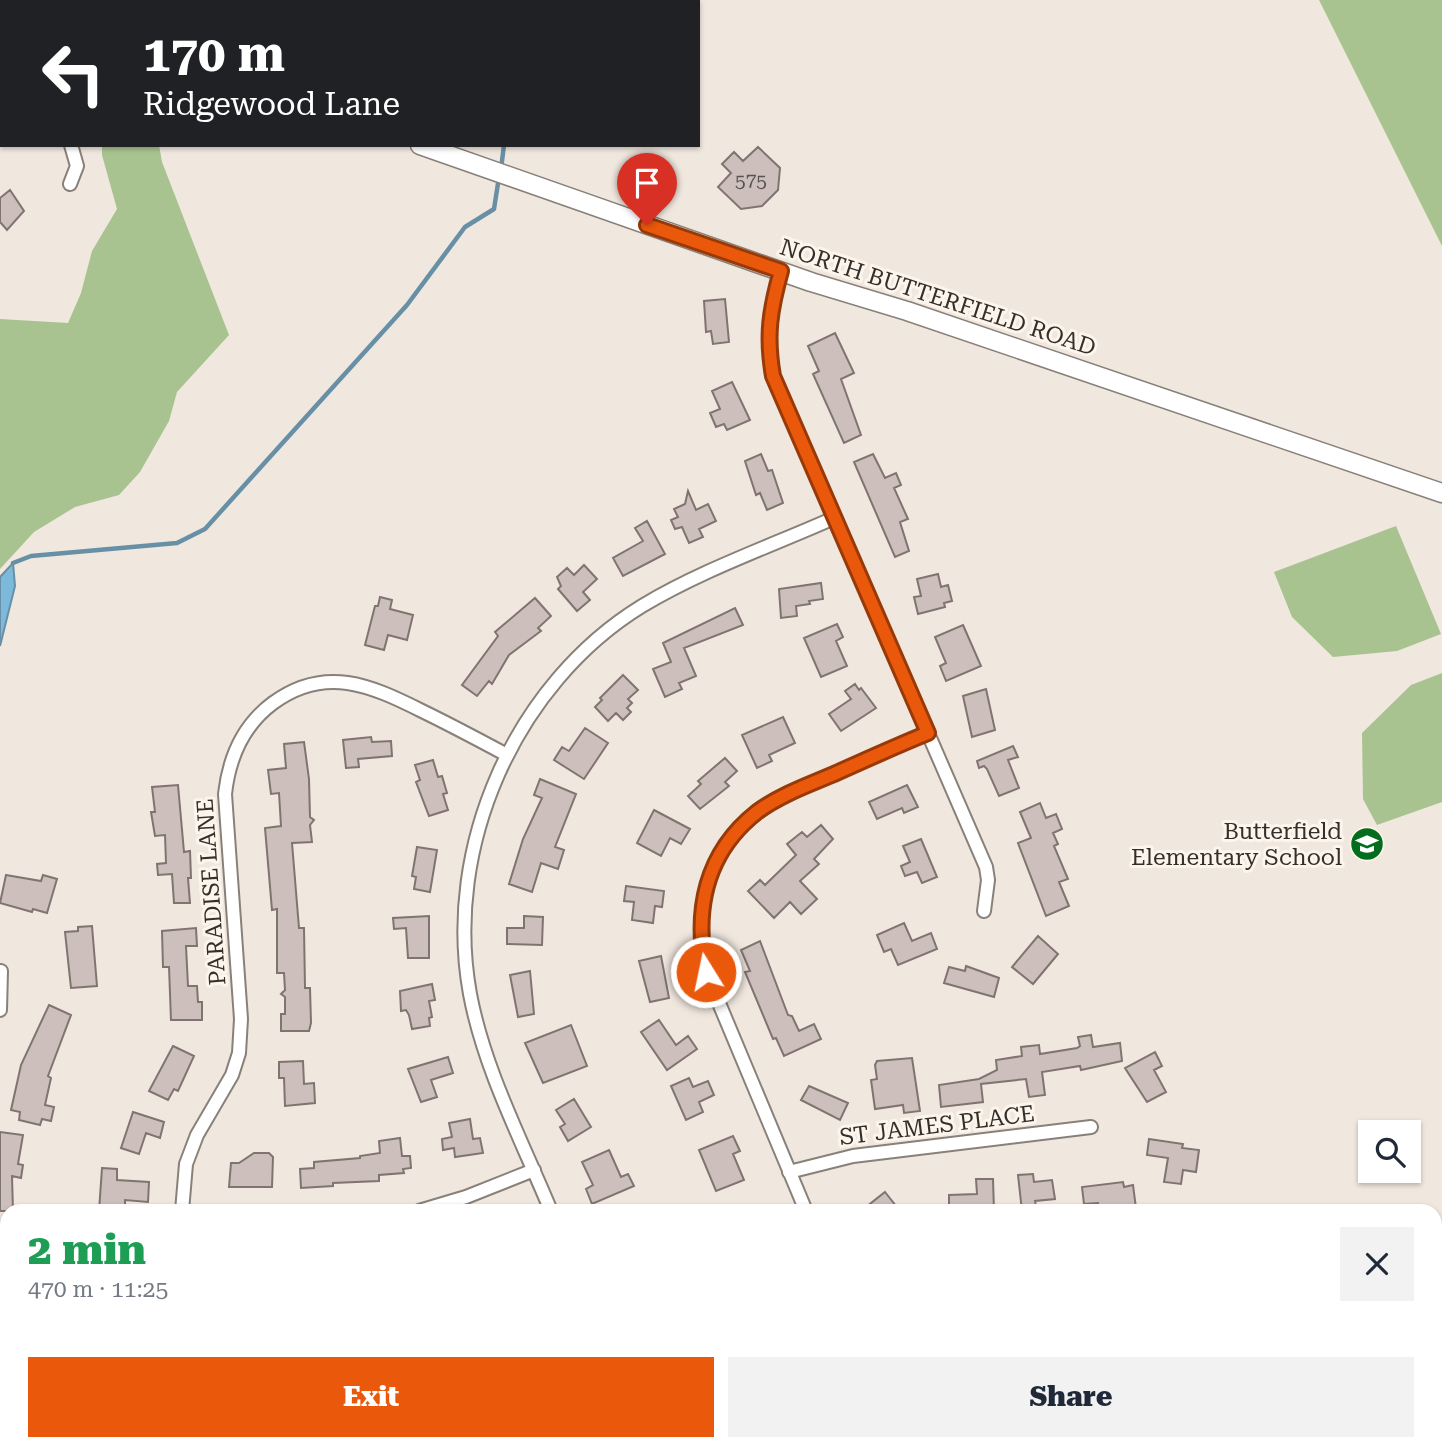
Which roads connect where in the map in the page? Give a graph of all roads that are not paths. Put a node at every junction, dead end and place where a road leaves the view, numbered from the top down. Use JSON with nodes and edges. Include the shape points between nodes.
{"nodes":[{"id":1,"x":72,"y":147,"type":"edge"},
{"id":2,"x":426,"y":147,"type":"edge"},
{"id":3,"x":70,"y":184,"type":"dead end"},
{"id":4,"x":781,"y":271,"type":"junction"},
{"id":5,"x":1442,"y":493,"type":"edge"},
{"id":6,"x":834,"y":518,"type":"junction"},
{"id":7,"x":928,"y":733,"type":"junction"},
{"id":8,"x":507,"y":755,"type":"junction"},
{"id":9,"x":984,"y":911,"type":"dead end"},
{"id":10,"x":1,"y":971,"type":"edge"},
{"id":11,"x":0,"y":1010,"type":"edge"},
{"id":12,"x":1091,"y":1126,"type":"dead end"},
{"id":13,"x":534,"y":1170,"type":"junction"},
{"id":14,"x":789,"y":1172,"type":"junction"},
{"id":15,"x":183,"y":1204,"type":"edge"},
{"id":16,"x":442,"y":1204,"type":"edge"},
{"id":17,"x":548,"y":1204,"type":"edge"},
{"id":18,"x":803,"y":1204,"type":"edge"}],
"edges":[{"from":1,"to":3,"type":"street","via":[[77,166]]},
{"from":2,"to":4,"type":"main road","name":"NORTH BUTTERFIELD ROAD"},
{"from":4,"to":5,"type":"main road","name":"NORTH BUTTERFIELD ROAD"},
{"from":4,"to":6,"type":"street","via":[[769,313],[773,376]]},
{"from":6,"to":7,"type":"street"},
{"from":6,"to":8,"type":"street","via":[[685,583],[625,618],[565,670],[532,712]]},
{"from":7,"to":9,"type":"street","via":[[986,867]]},
{"from":7,"to":14,"type":"street","via":[[780,797],[741,827],[707,882],[700,930],[706,972]]},
{"from":8,"to":13,"type":"street","via":[[473,853],[465,946],[479,1033]]},
{"from":8,"to":15,"type":"street","name":"PARADISE LANE","via":[[379,689],[341,681],[310,685],[282,697],[252,721],[232,757],[225,794],[241,1019],[239,1053],[232,1075],[197,1135]]},
{"from":10,"to":11,"type":"street"},
{"from":12,"to":14,"type":"street","name":"ST JAMES PLACE","via":[[853,1156]]},
{"from":13,"to":16,"type":"street"},
{"from":13,"to":17,"type":"street"},
{"from":14,"to":18,"type":"street"}]}
